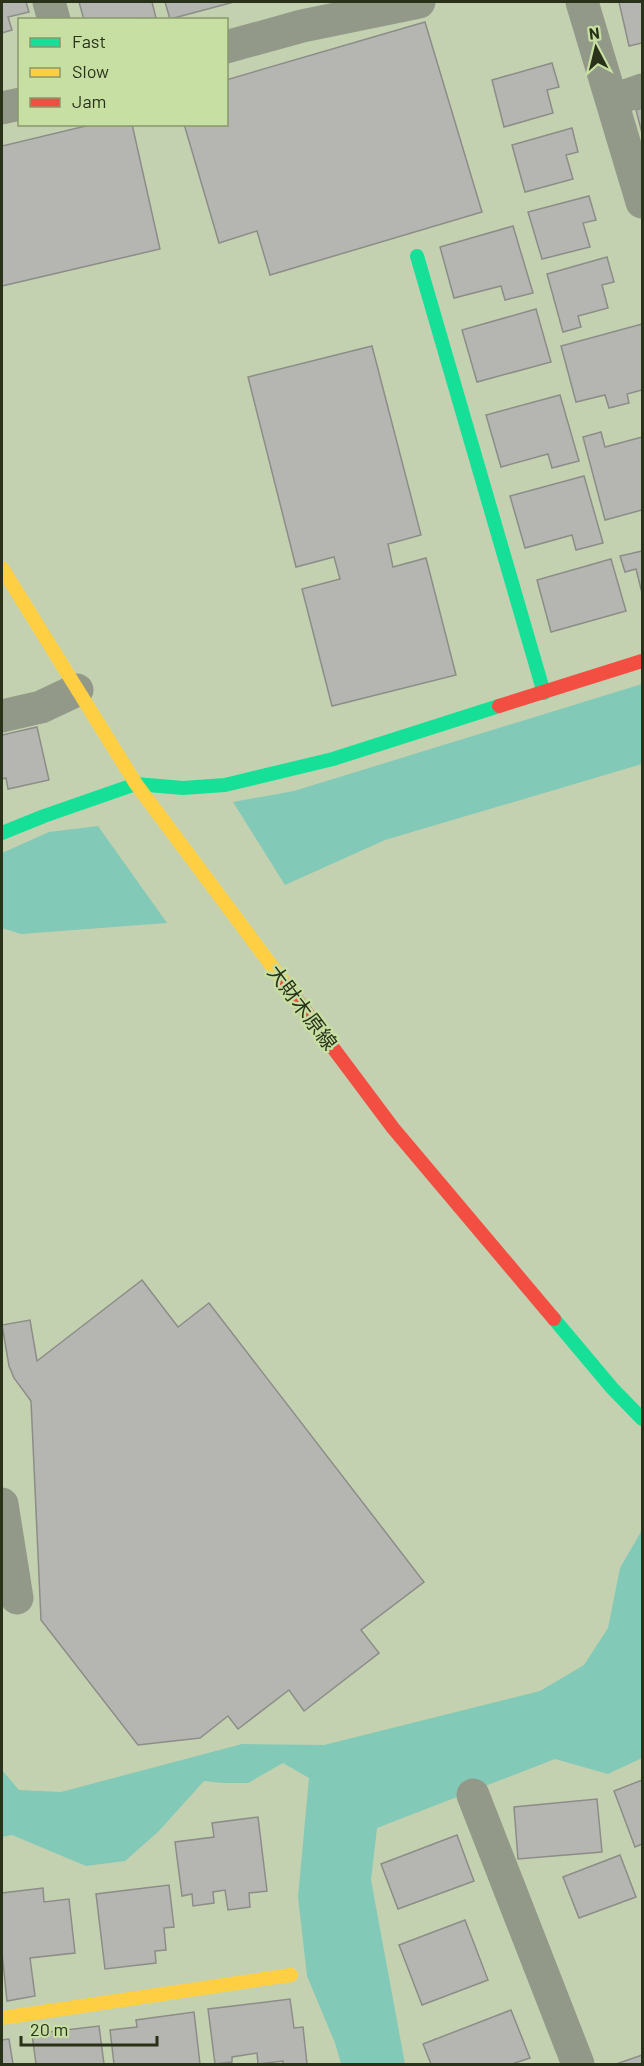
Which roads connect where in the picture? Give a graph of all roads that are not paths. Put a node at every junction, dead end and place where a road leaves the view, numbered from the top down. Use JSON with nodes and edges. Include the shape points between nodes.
{"nodes":[{"id":1,"x":48,"y":2,"type":"edge"},
{"id":2,"x":418,"y":2,"type":"edge"},
{"id":3,"x":582,"y":2,"type":"edge"},
{"id":4,"x":299,"y":14,"type":"edge"},
{"id":5,"x":53,"y":18,"type":"edge"},
{"id":6,"x":228,"y":46,"type":"edge"},
{"id":7,"x":628,"y":95,"type":"edge"},
{"id":8,"x":18,"y":104,"type":"edge"},
{"id":9,"x":2,"y":108,"type":"edge"},
{"id":10,"x":642,"y":202,"type":"edge"},
{"id":11,"x":417,"y":256,"type":"dead end"},
{"id":12,"x":2,"y":567,"type":"edge"},
{"id":13,"x":642,"y":661,"type":"edge"},
{"id":14,"x":77,"y":690,"type":"junction"},
{"id":15,"x":544,"y":693,"type":"junction"},
{"id":16,"x":2,"y":716,"type":"edge"},
{"id":17,"x":136,"y":784,"type":"junction"},
{"id":18,"x":2,"y":833,"type":"edge"},
{"id":19,"x":642,"y":1419,"type":"edge"},
{"id":20,"x":2,"y":1504,"type":"edge"},
{"id":21,"x":16,"y":1598,"type":"dead end"},
{"id":22,"x":473,"y":1795,"type":"dead end"},
{"id":23,"x":291,"y":1975,"type":"dead end"},
{"id":24,"x":2,"y":2018,"type":"edge"},
{"id":25,"x":578,"y":2064,"type":"edge"}],
"edges":[{"from":1,"to":5,"type":"street"},
{"from":2,"to":4,"type":"street"},
{"from":3,"to":7,"type":"street"},
{"from":4,"to":6,"type":"street"},
{"from":7,"to":10,"type":"street"},
{"from":8,"to":9,"type":"street"},
{"from":11,"to":15,"type":"street"},
{"from":12,"to":14,"type":"street","name":"大財木原線"},
{"from":13,"to":15,"type":"street"},
{"from":14,"to":16,"type":"street","via":[[41,707]]},
{"from":14,"to":17,"type":"street","name":"大財木原線"},
{"from":15,"to":17,"type":"street","via":[[333,759],[225,785],[183,788]]},
{"from":17,"to":18,"type":"street"},
{"from":17,"to":19,"type":"street","name":"大財木原線","via":[[393,1128]]},
{"from":20,"to":21,"type":"street"},
{"from":22,"to":25,"type":"street"},
{"from":23,"to":24,"type":"street"}]}
